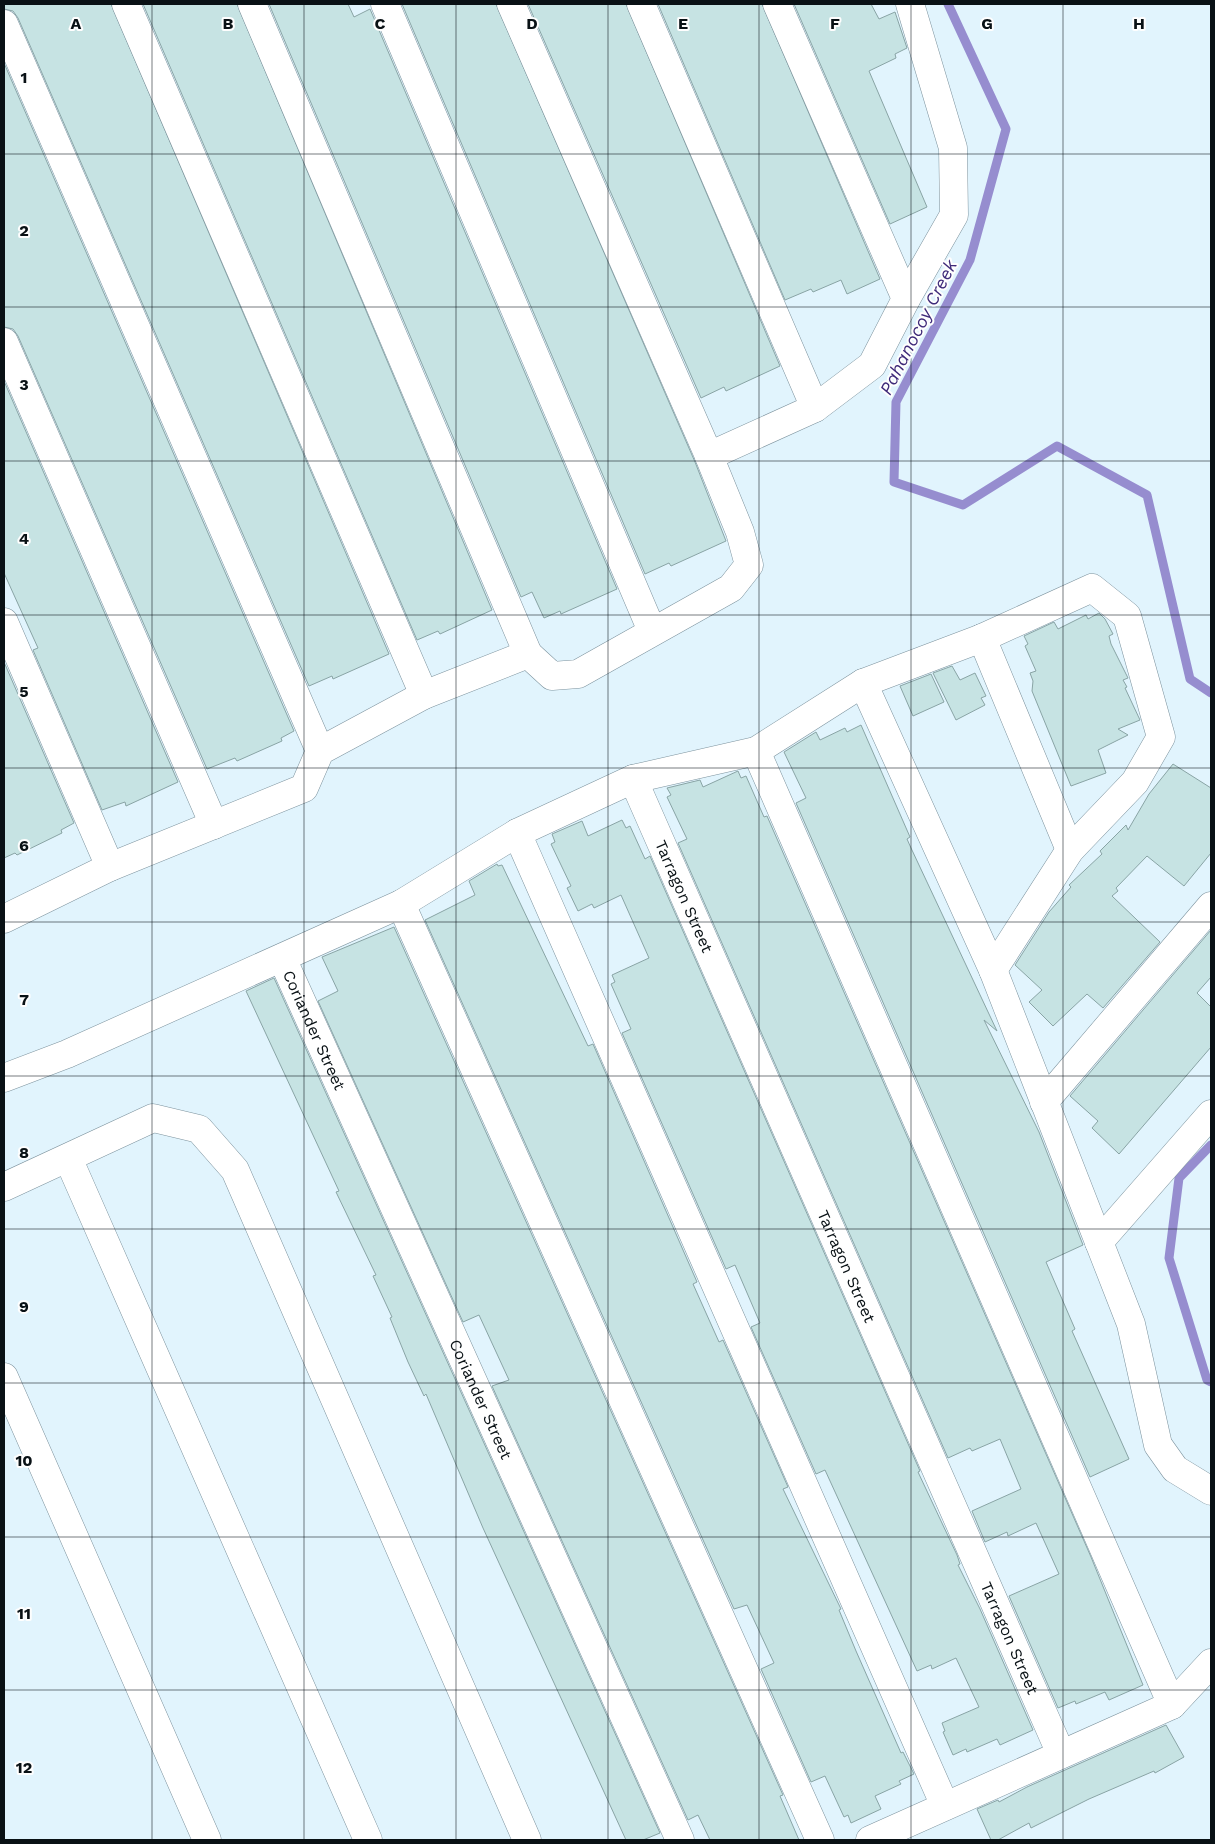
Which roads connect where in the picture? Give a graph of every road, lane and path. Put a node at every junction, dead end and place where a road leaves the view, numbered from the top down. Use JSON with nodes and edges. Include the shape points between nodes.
{"nodes":[{"id":1,"x":126,"y":4,"type":"edge"},
{"id":2,"x":252,"y":4,"type":"edge"},
{"id":3,"x":385,"y":4,"type":"edge"},
{"id":4,"x":511,"y":4,"type":"edge"},
{"id":5,"x":641,"y":4,"type":"edge"},
{"id":6,"x":777,"y":4,"type":"edge"},
{"id":7,"x":910,"y":4,"type":"edge"},
{"id":8,"x":4,"y":24,"type":"edge"},
{"id":9,"x":906,"y":299,"type":"junction"},
{"id":10,"x":4,"y":342,"type":"edge"},
{"id":11,"x":814,"y":408,"type":"junction"},
{"id":12,"x":709,"y":456,"type":"junction"},
{"id":13,"x":4,"y":622,"type":"edge"},
{"id":14,"x":652,"y":631,"type":"junction"},
{"id":15,"x":982,"y":638,"type":"junction"},
{"id":16,"x":528,"y":654,"type":"junction"},
{"id":17,"x":863,"y":683,"type":"junction"},
{"id":18,"x":424,"y":695,"type":"junction"},
{"id":19,"x":320,"y":751,"type":"junction"},
{"id":20,"x":756,"y":751,"type":"junction"},
{"id":21,"x":633,"y":779,"type":"junction"},
{"id":22,"x":214,"y":825,"type":"junction"},
{"id":23,"x":517,"y":833,"type":"junction"},
{"id":24,"x":1070,"y":850,"type":"junction"},
{"id":25,"x":110,"y":867,"type":"junction"},
{"id":26,"x":401,"y":904,"type":"junction"},
{"id":27,"x":1211,"y":906,"type":"edge"},
{"id":28,"x":4,"y":919,"type":"edge"},
{"id":29,"x":282,"y":958,"type":"junction"},
{"id":30,"x":993,"y":970,"type":"junction"},
{"id":31,"x":4,"y":1078,"type":"edge"},
{"id":32,"x":1044,"y":1102,"type":"junction"},
{"id":33,"x":1211,"y":1114,"type":"edge"},
{"id":34,"x":68,"y":1158,"type":"junction"},
{"id":35,"x":4,"y":1187,"type":"edge"},
{"id":36,"x":1099,"y":1242,"type":"junction"},
{"id":37,"x":4,"y":1377,"type":"edge"},
{"id":38,"x":1211,"y":1491,"type":"edge"},
{"id":39,"x":1211,"y":1663,"type":"edge"},
{"id":40,"x":1172,"y":1705,"type":"junction"},
{"id":41,"x":1062,"y":1754,"type":"junction"},
{"id":42,"x":945,"y":1806,"type":"junction"},
{"id":43,"x":207,"y":1840,"type":"edge"},
{"id":44,"x":368,"y":1840,"type":"edge"},
{"id":45,"x":527,"y":1840,"type":"edge"},
{"id":46,"x":680,"y":1840,"type":"edge"},
{"id":47,"x":820,"y":1840,"type":"edge"},
{"id":48,"x":870,"y":1840,"type":"edge"}],
"edges":[{"from":1,"to":18,"type":"street"},
{"from":2,"to":16,"type":"street"},
{"from":3,"to":14,"type":"street"},
{"from":4,"to":12,"type":"street"},
{"from":5,"to":11,"type":"street"},
{"from":6,"to":9,"type":"street"},
{"from":7,"to":9,"type":"street","via":[[953,148],[954,215]]},
{"from":8,"to":19,"type":"street"},
{"from":9,"to":11,"type":"street","via":[[872,365]]},
{"from":10,"to":22,"type":"street"},
{"from":11,"to":12,"type":"street"},
{"from":12,"to":14,"type":"street","via":[[740,532],[749,564],[731,588]]},
{"from":13,"to":25,"type":"street"},
{"from":14,"to":16,"type":"street","via":[[578,674],[552,676]]},
{"from":15,"to":17,"type":"street"},
{"from":15,"to":24,"type":"street"},
{"from":15,"to":24,"type":"street","via":[[1092,588],[1127,616],[1161,737],[1135,782]]},
{"from":16,"to":18,"type":"street"},
{"from":17,"to":20,"type":"street"},
{"from":17,"to":30,"type":"street"},
{"from":18,"to":19,"type":"street"},
{"from":19,"to":22,"type":"street","via":[[304,788]]},
{"from":20,"to":21,"type":"street"},
{"from":20,"to":40,"type":"street"},
{"from":21,"to":23,"type":"street"},
{"from":21,"to":41,"type":"street","name":"Tarragon Street"},
{"from":22,"to":25,"type":"street"},
{"from":23,"to":26,"type":"street"},
{"from":23,"to":42,"type":"street"},
{"from":24,"to":30,"type":"street"},
{"from":25,"to":28,"type":"street"},
{"from":26,"to":29,"type":"street"},
{"from":26,"to":47,"type":"street"},
{"from":27,"to":32,"type":"street"},
{"from":29,"to":31,"type":"street","via":[[67,1054]]},
{"from":29,"to":46,"type":"street","name":"Coriander Street"},
{"from":30,"to":32,"type":"street"},
{"from":32,"to":36,"type":"street"},
{"from":33,"to":36,"type":"street"},
{"from":34,"to":35,"type":"street"},
{"from":34,"to":44,"type":"street"},
{"from":34,"to":45,"type":"street","via":[[153,1118],[199,1129],[235,1170]]},
{"from":36,"to":38,"type":"street","via":[[1131,1324],[1158,1445],[1175,1469]]},
{"from":37,"to":43,"type":"street"},
{"from":39,"to":40,"type":"street"},
{"from":40,"to":41,"type":"street"},
{"from":41,"to":42,"type":"street"},
{"from":42,"to":48,"type":"street"}]}
